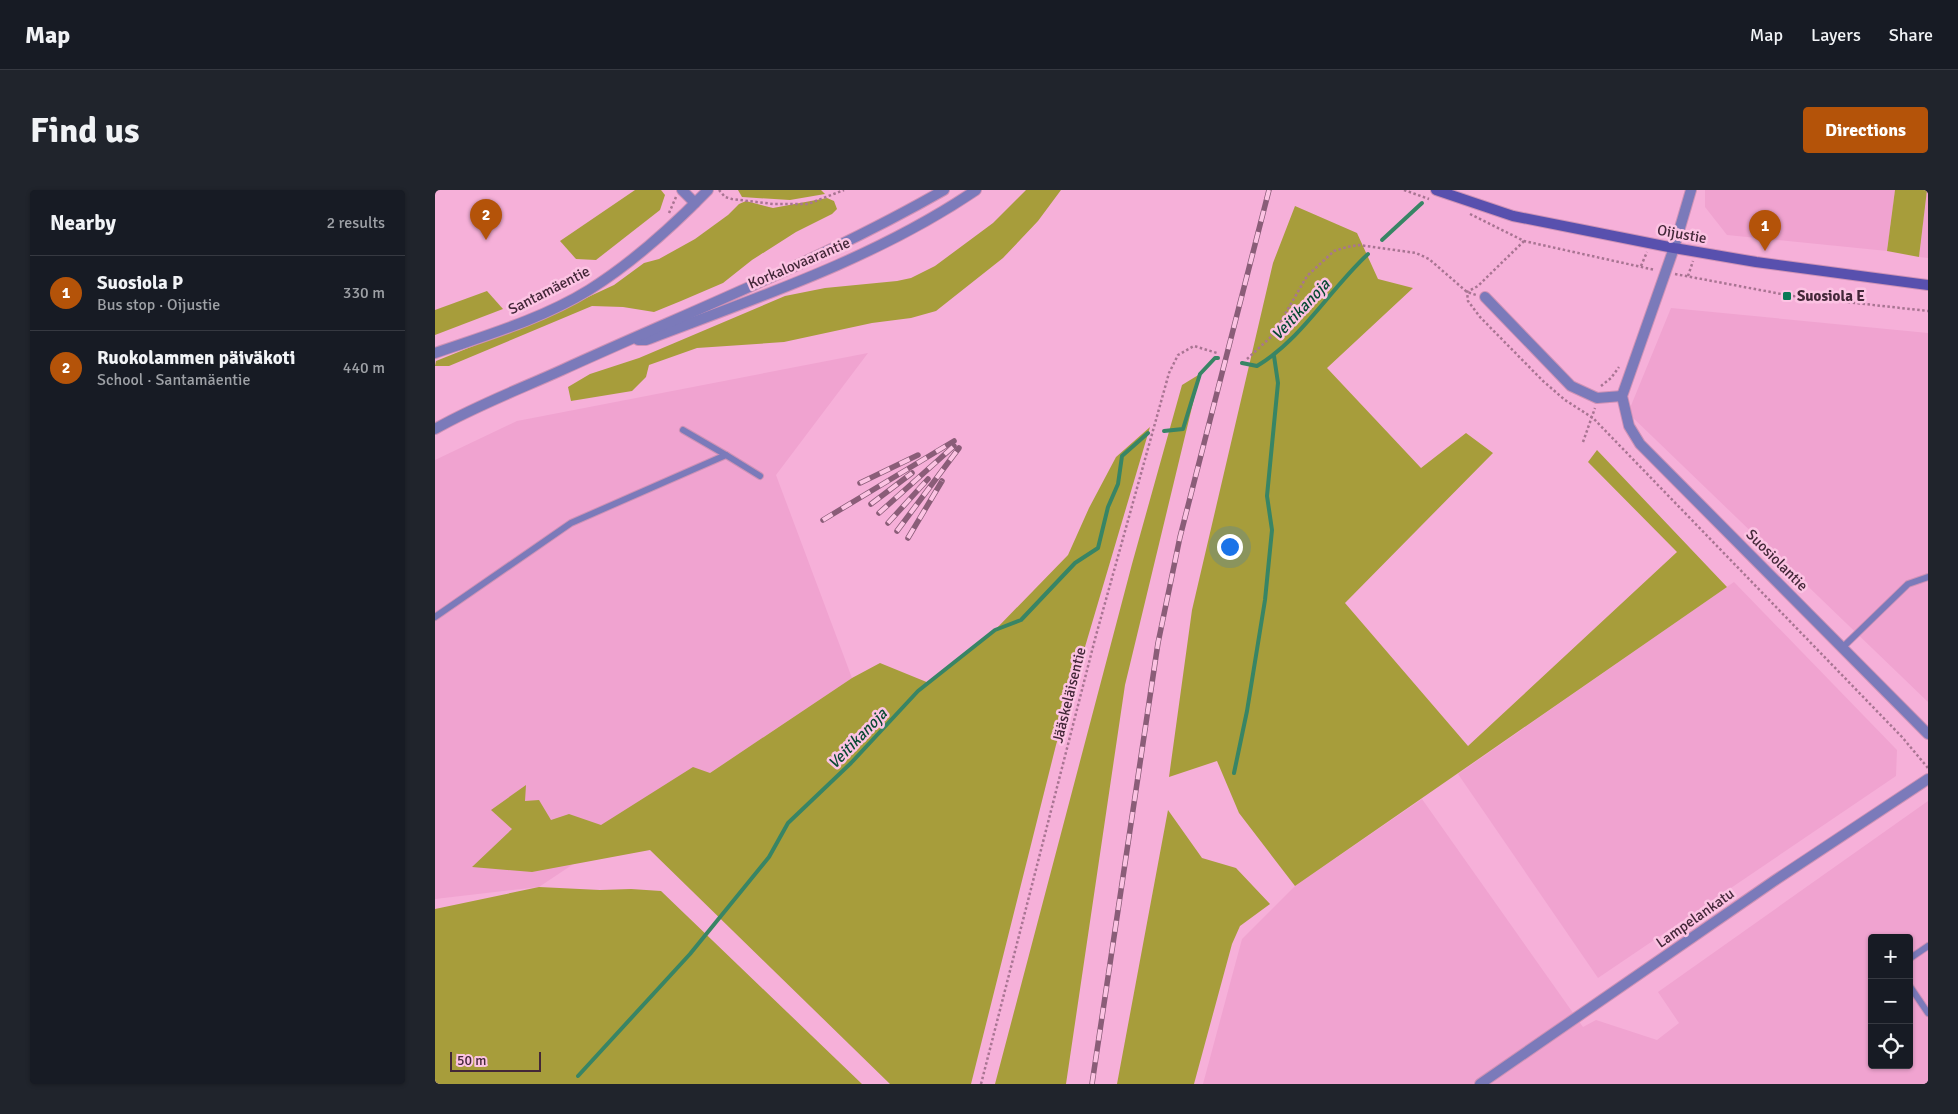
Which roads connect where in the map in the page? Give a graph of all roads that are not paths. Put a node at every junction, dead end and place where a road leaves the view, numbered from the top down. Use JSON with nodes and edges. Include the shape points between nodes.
{"nodes":[{"id":1,"x":682,"y":190,"type":"edge"},
{"id":2,"x":708,"y":190,"type":"edge"},
{"id":3,"x":944,"y":190,"type":"edge"},
{"id":4,"x":976,"y":190,"type":"edge"},
{"id":5,"x":1436,"y":190,"type":"edge"},
{"id":6,"x":1691,"y":190,"type":"edge"},
{"id":7,"x":695,"y":203,"type":"junction"},
{"id":8,"x":1674,"y":248,"type":"junction"},
{"id":9,"x":1928,"y":285,"type":"edge"},
{"id":10,"x":1485,"y":298,"type":"road end"},
{"id":11,"x":625,"y":342,"type":"junction"},
{"id":12,"x":435,"y":353,"type":"edge"},
{"id":13,"x":1622,"y":396,"type":"junction"},
{"id":14,"x":435,"y":429,"type":"edge"},
{"id":15,"x":683,"y":430,"type":"dead end"},
{"id":16,"x":726,"y":455,"type":"junction"},
{"id":17,"x":760,"y":476,"type":"dead end"},
{"id":18,"x":1928,"y":577,"type":"edge"},
{"id":19,"x":435,"y":617,"type":"edge"},
{"id":20,"x":1842,"y":648,"type":"junction"},
{"id":21,"x":1928,"y":734,"type":"edge"},
{"id":22,"x":1928,"y":779,"type":"edge"},
{"id":23,"x":1928,"y":946,"type":"edge"},
{"id":24,"x":1913,"y":956,"type":"edge"},
{"id":25,"x":1913,"y":991,"type":"edge"},
{"id":26,"x":1928,"y":1013,"type":"edge"},
{"id":27,"x":1480,"y":1084,"type":"edge"}],
"edges":[{"from":1,"to":7,"type":"street"},
{"from":2,"to":7,"type":"street","name":"Santamäentie"},
{"from":3,"to":11,"type":"street","name":"Korkalovaarantie","via":[[852,239]]},
{"from":4,"to":11,"type":"street","name":"Korkalovaarantie","via":[[911,231],[788,286],[646,340]]},
{"from":5,"to":8,"type":"main road","name":"Oijustie","via":[[1513,216]]},
{"from":6,"to":8,"type":"street"},
{"from":7,"to":12,"type":"street","name":"Santamäentie","via":[[651,244],[589,290],[519,324]]},
{"from":8,"to":9,"type":"main road","name":"Oijustie"},
{"from":8,"to":13,"type":"street"},
{"from":10,"to":13,"type":"street","via":[[1571,386],[1597,398]]},
{"from":11,"to":14,"type":"street","name":"Korkalovaarantie"},
{"from":13,"to":20,"type":"street","name":"Suosiolantie","via":[[1629,426],[1640,444]]},
{"from":15,"to":16,"type":"lane"},
{"from":16,"to":17,"type":"lane"},
{"from":16,"to":19,"type":"lane","via":[[571,523]]},
{"from":18,"to":20,"type":"lane","via":[[1908,584]]},
{"from":20,"to":21,"type":"street","name":"Suosiolantie"},
{"from":22,"to":27,"type":"street","name":"Lampelankatu"},
{"from":23,"to":24,"type":"lane"},
{"from":25,"to":26,"type":"lane"}]}
